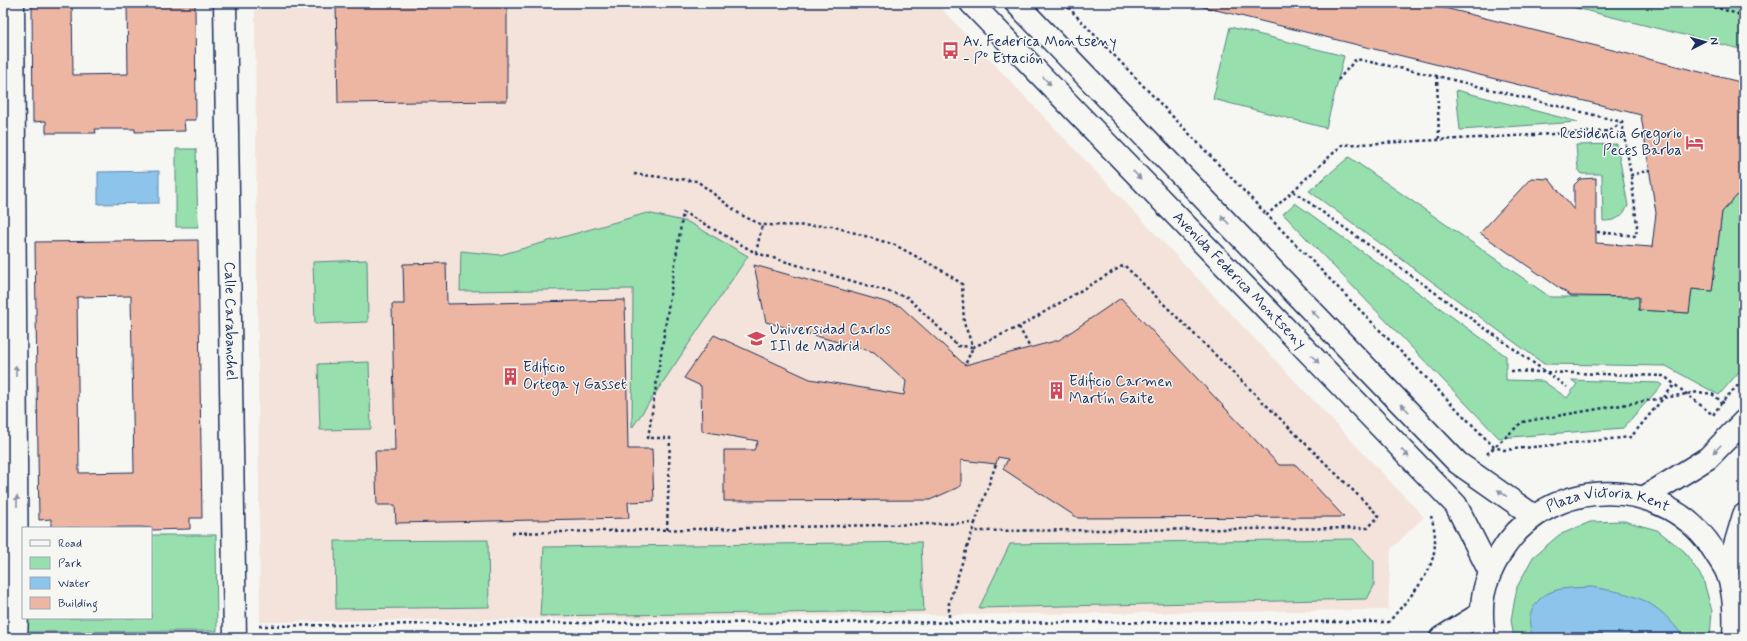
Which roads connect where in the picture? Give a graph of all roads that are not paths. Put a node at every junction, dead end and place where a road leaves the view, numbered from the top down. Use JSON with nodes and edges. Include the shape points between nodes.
{"nodes":[{"id":1,"x":13,"y":3,"type":"edge"},
{"id":2,"x":225,"y":3,"type":"edge"},
{"id":3,"x":971,"y":3,"type":"edge"},
{"id":4,"x":1016,"y":3,"type":"edge"},
{"id":5,"x":1744,"y":421,"type":"edge"},
{"id":6,"x":1645,"y":497,"type":"junction"},
{"id":7,"x":1744,"y":515,"type":"edge"},
{"id":8,"x":1534,"y":516,"type":"junction"},
{"id":9,"x":1490,"y":572,"type":"junction"},
{"id":10,"x":1727,"y":572,"type":"junction"},
{"id":11,"x":1480,"y":614,"type":"junction"},
{"id":12,"x":1740,"y":615,"type":"edge"},
{"id":13,"x":235,"y":632,"type":"edge"},
{"id":14,"x":16,"y":638,"type":"edge"},
{"id":15,"x":1441,"y":638,"type":"edge"},
{"id":16,"x":1484,"y":638,"type":"edge"},
{"id":17,"x":1734,"y":638,"type":"edge"}],
"edges":[{"from":14,"to":1,"type":"street","one_way":true,"via":[[18,615]]},
{"from":2,"to":13,"type":"street","name":"Calle Carabanchel"},
{"from":3,"to":9,"type":"street","name":"Avenida Federica Montseny","one_way":true,"via":[[1456,505]]},
{"from":8,"to":4,"type":"street","one_way":true,"via":[[1458,463]]},
{"from":5,"to":6,"type":"street","one_way":true,"via":[[1708,458]]},
{"from":6,"to":8,"type":"street","name":"Plaza Victoria Kent","via":[[1607,492],[1568,498]]},
{"from":6,"to":10,"type":"street","name":"Plaza Victoria Kent","via":[[1679,514],[1707,539]]},
{"from":7,"to":10,"type":"street"},
{"from":8,"to":9,"type":"street","name":"Plaza Victoria Kent","via":[[1508,541]]},
{"from":9,"to":11,"type":"street","name":"Plaza Victoria Kent"},
{"from":10,"to":12,"type":"street","name":"Plaza Victoria Kent"},
{"from":11,"to":15,"type":"street"},
{"from":11,"to":16,"type":"street","name":"Plaza Victoria Kent"},
{"from":12,"to":17,"type":"street","name":"Plaza Victoria Kent"}]}
